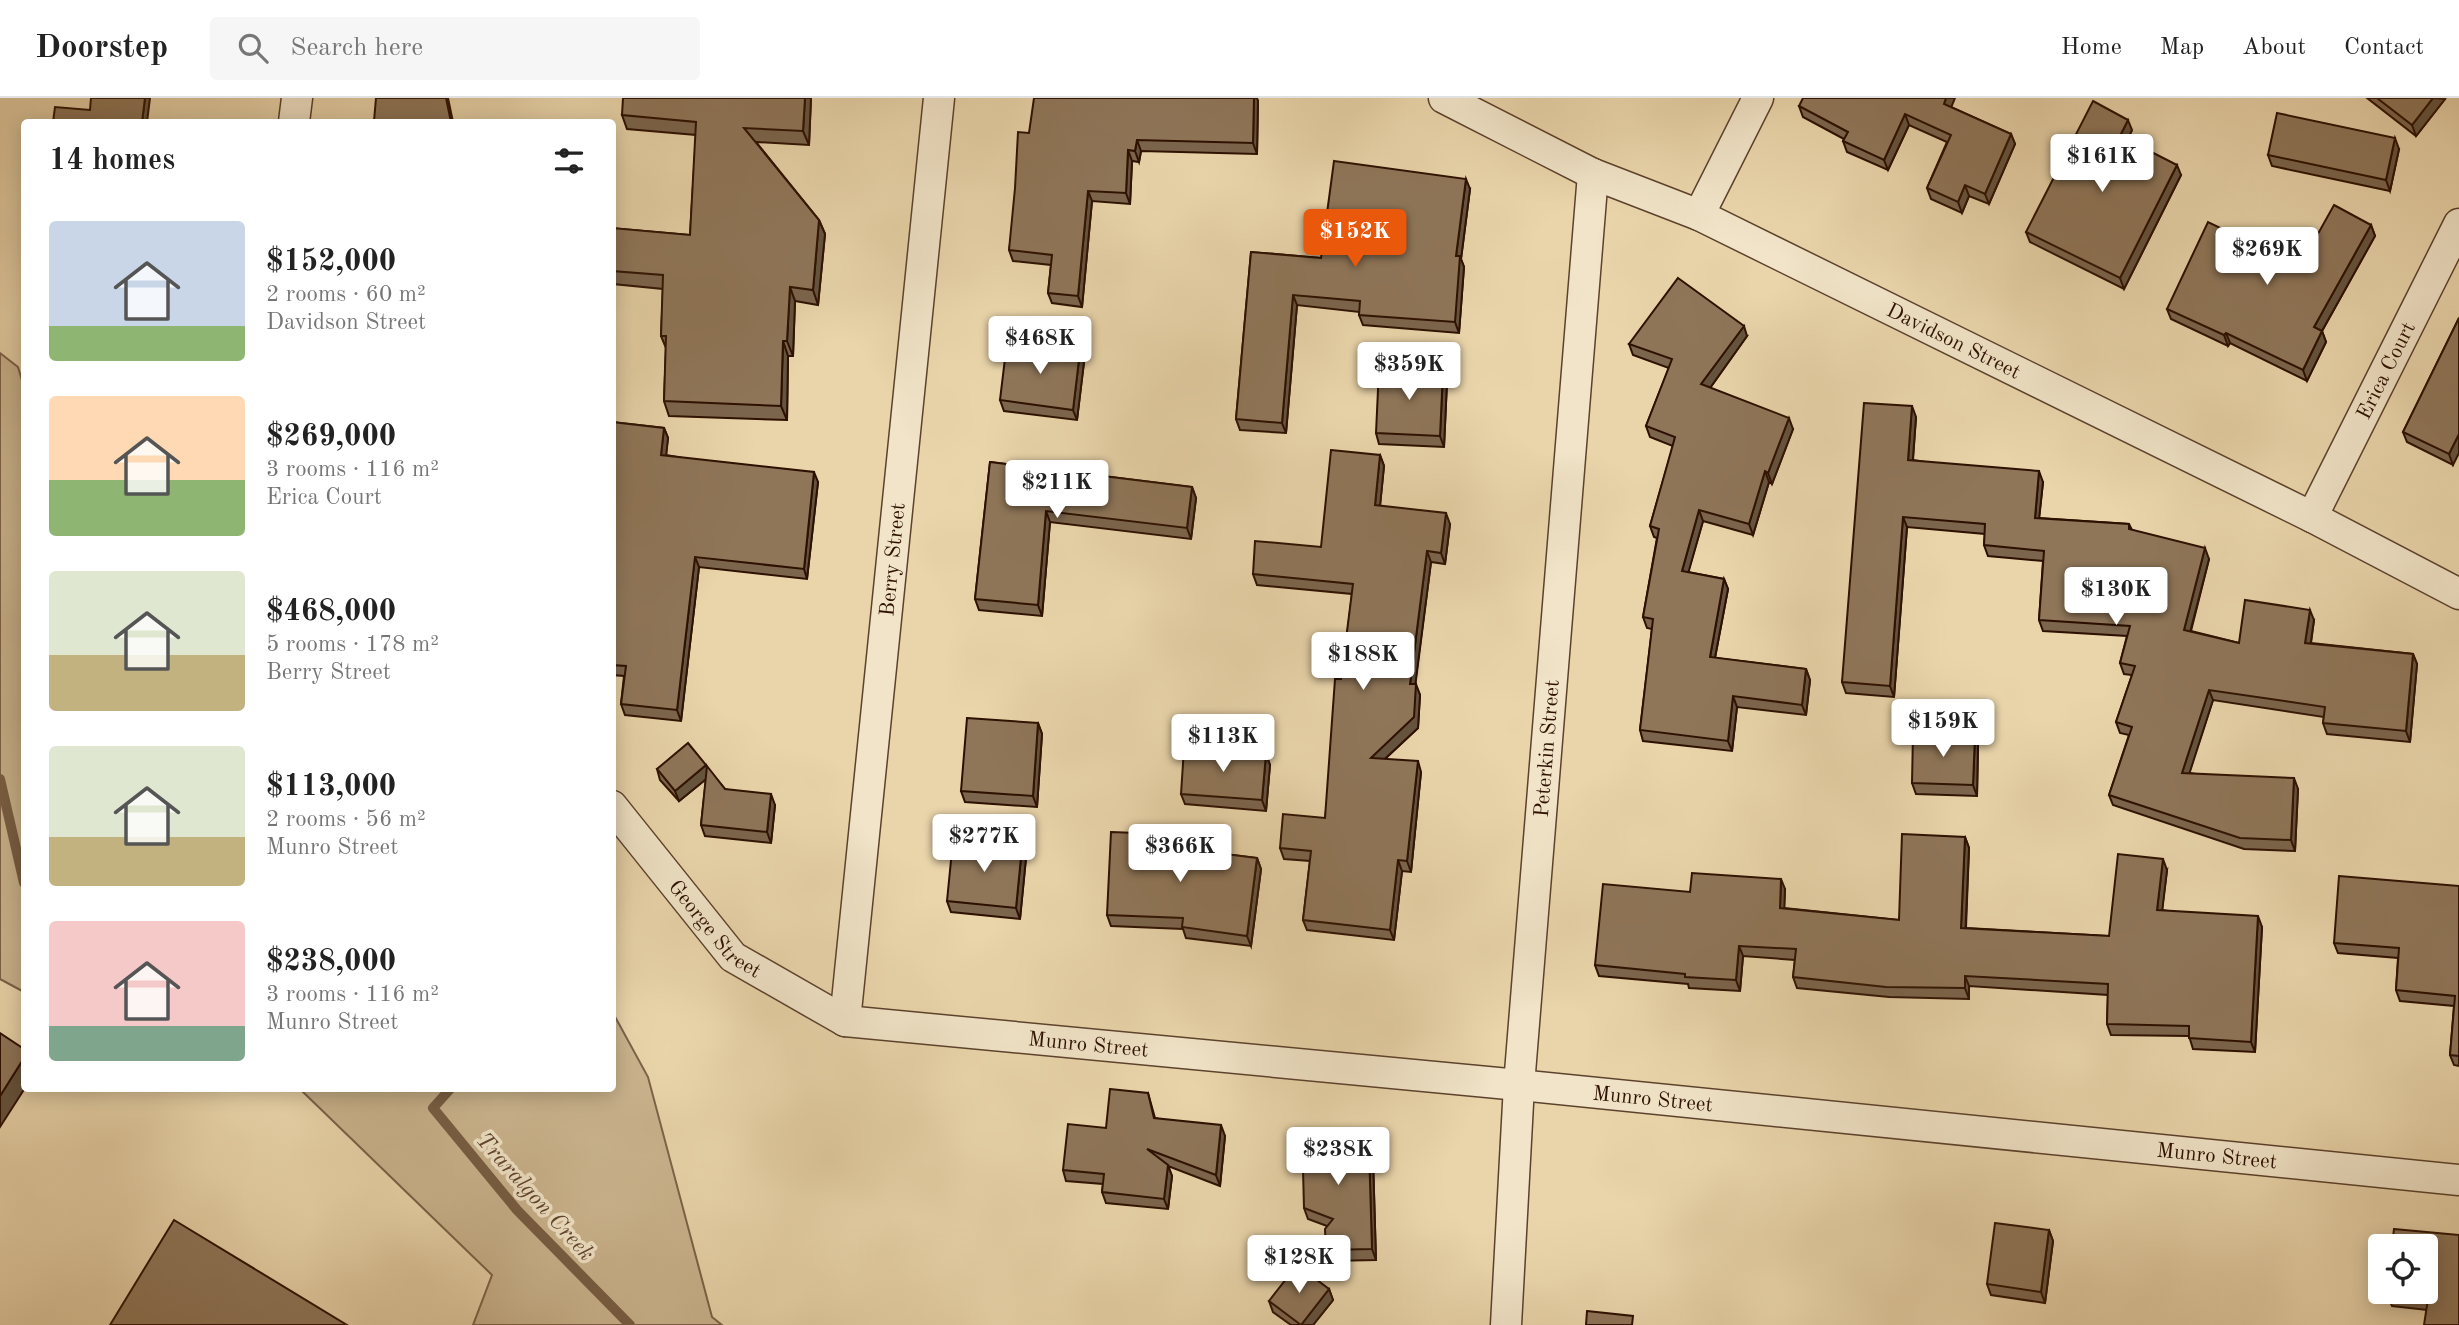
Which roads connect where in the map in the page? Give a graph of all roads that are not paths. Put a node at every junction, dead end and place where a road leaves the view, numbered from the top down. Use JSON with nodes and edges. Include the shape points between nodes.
{"nodes":[{"id":1,"x":297,"y":98,"type":"edge"},
{"id":2,"x":939,"y":98,"type":"edge"},
{"id":3,"x":1444,"y":98,"type":"edge"},
{"id":4,"x":1758,"y":98,"type":"edge"},
{"id":5,"x":294,"y":119,"type":"edge"},
{"id":6,"x":1593,"y":174,"type":"junction"},
{"id":7,"x":1699,"y":215,"type":"junction"},
{"id":8,"x":2459,"y":224,"type":"edge"},
{"id":9,"x":2312,"y":517,"type":"junction"},
{"id":10,"x":2459,"y":594,"type":"edge"},
{"id":11,"x":616,"y":811,"type":"edge"},
{"id":12,"x":845,"y":1021,"type":"junction"},
{"id":13,"x":1519,"y":1085,"type":"junction"},
{"id":14,"x":2459,"y":1181,"type":"edge"},
{"id":15,"x":1506,"y":1325,"type":"edge"}],
"edges":[{"from":1,"to":5,"type":"street"},
{"from":2,"to":12,"type":"street","name":"Berry Street"},
{"from":3,"to":6,"type":"street","name":"Davidson Street"},
{"from":4,"to":7,"type":"street"},
{"from":6,"to":7,"type":"street","name":"Davidson Street"},
{"from":6,"to":13,"type":"street","name":"Peterkin Street"},
{"from":7,"to":9,"type":"street","name":"Davidson Street"},
{"from":8,"to":9,"type":"street","name":"Erica Court"},
{"from":9,"to":10,"type":"street","name":"Davidson Street"},
{"from":11,"to":12,"type":"street","name":"George Street","via":[[733,957]]},
{"from":12,"to":13,"type":"street","name":"Munro Street"},
{"from":13,"to":14,"type":"street","name":"Munro Street"},
{"from":13,"to":15,"type":"street","name":"Peterkin Street"}]}
